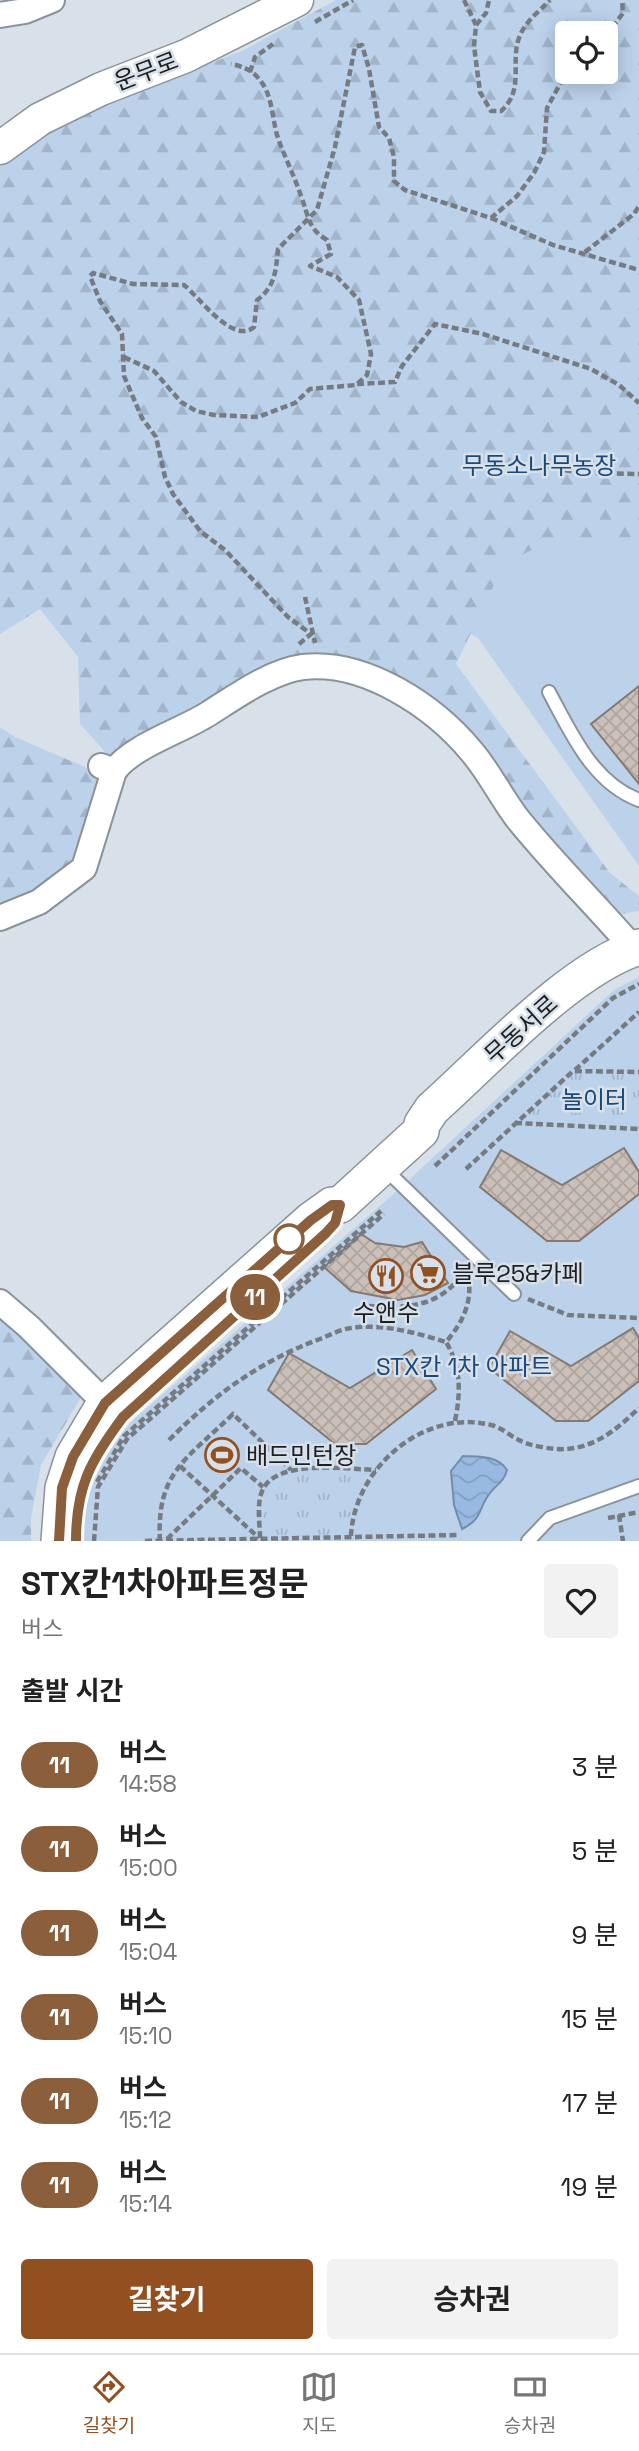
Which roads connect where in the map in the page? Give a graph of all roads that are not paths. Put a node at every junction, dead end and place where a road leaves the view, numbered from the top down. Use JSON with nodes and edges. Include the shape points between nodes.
{"nodes":[{"id":1,"x":52,"y":0,"type":"edge"},
{"id":2,"x":297,"y":0,"type":"edge"},
{"id":3,"x":0,"y":15,"type":"edge"},
{"id":4,"x":0,"y":148,"type":"edge"},
{"id":5,"x":550,"y":692,"type":"dead end"},
{"id":6,"x":639,"y":800,"type":"edge"},
{"id":7,"x":0,"y":918,"type":"edge"},
{"id":8,"x":637,"y":954,"type":"edge"},
{"id":9,"x":382,"y":1166,"type":"junction"},
{"id":10,"x":340,"y":1205,"type":"junction"},
{"id":11,"x":514,"y":1294,"type":"road end"},
{"id":12,"x":0,"y":1302,"type":"edge"},
{"id":13,"x":105,"y":1403,"type":"junction"},
{"id":14,"x":639,"y":1486,"type":"edge"},
{"id":15,"x":59,"y":1541,"type":"edge"},
{"id":16,"x":76,"y":1541,"type":"edge"},
{"id":17,"x":528,"y":1541,"type":"edge"}],
"edges":[{"from":1,"to":3,"type":"street"},
{"from":2,"to":4,"type":"street","name":"운무로","via":[[40,119]]},
{"from":5,"to":6,"type":"lane","via":[[590,762],[621,794]]},
{"from":7,"to":8,"type":"street","via":[[39,902],[84,868],[108,769],[277,676],[301,667],[349,669],[416,703],[454,732],[517,818]]},
{"from":8,"to":9,"type":"main road","name":"무동서로","via":[[601,963],[559,995],[432,1109],[421,1131]]},
{"from":9,"to":10,"type":"main road","name":"무동서로"},
{"from":9,"to":11,"type":"lane"},
{"from":10,"to":13,"type":"main road","name":"무동서로","via":[[332,1205],[311,1220]]},
{"from":10,"to":16,"type":"main road","name":"무동서로","via":[[335,1223],[326,1233],[123,1417],[96,1453],[81,1485]]},
{"from":12,"to":13,"type":"street"},
{"from":13,"to":15,"type":"main road","name":"무동서로","via":[[73,1457],[62,1488]]},
{"from":14,"to":17,"type":"lane","via":[[550,1518]]}]}
